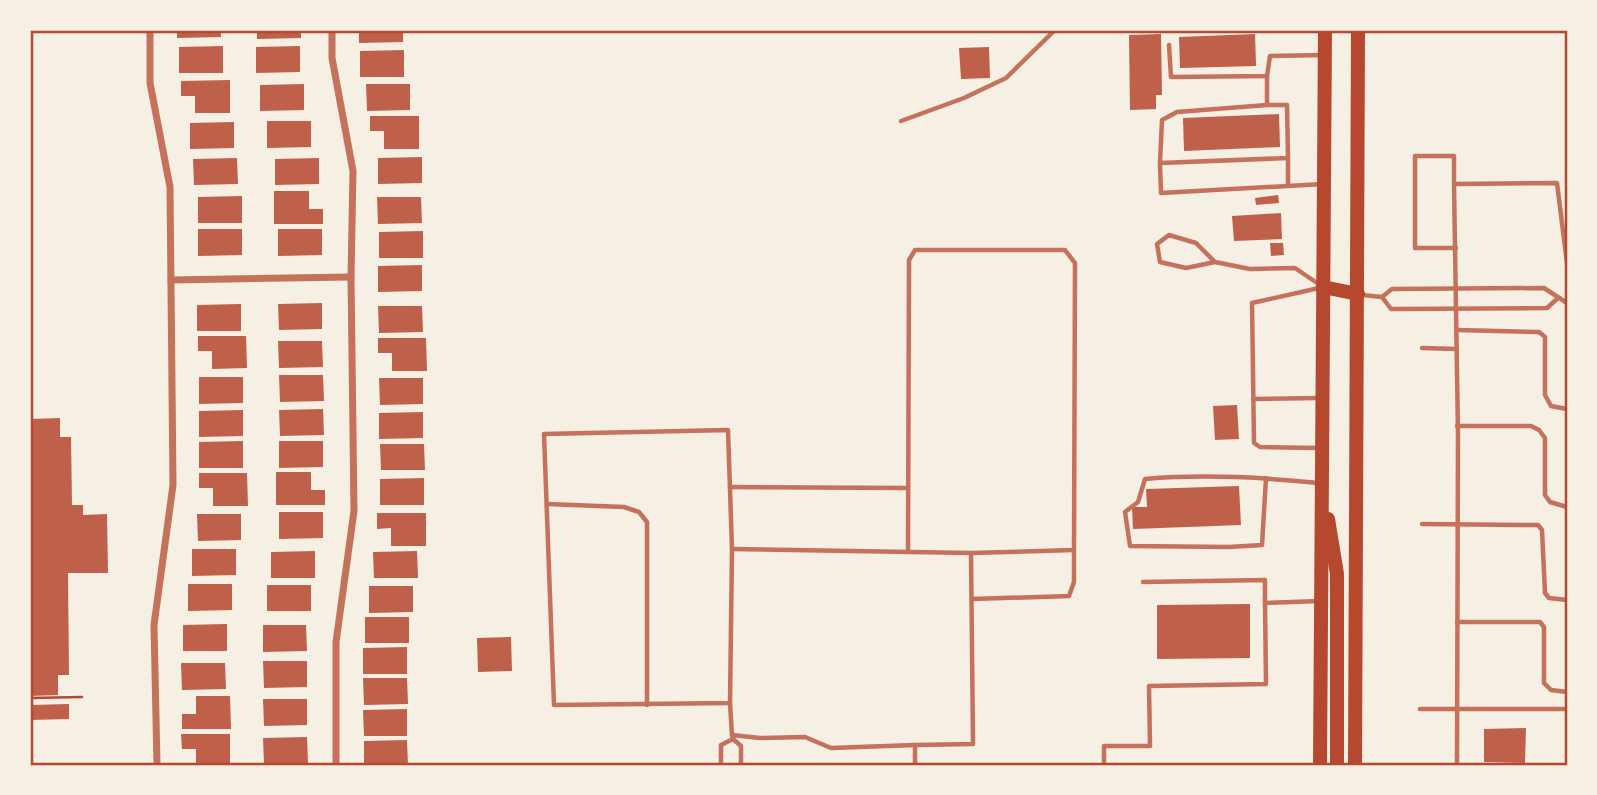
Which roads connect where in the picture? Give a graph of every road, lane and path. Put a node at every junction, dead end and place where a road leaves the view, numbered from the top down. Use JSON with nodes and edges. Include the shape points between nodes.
{"nodes":[{"id":1,"x":150,"y":30,"type":"edge"},
{"id":2,"x":332,"y":30,"type":"edge"},
{"id":3,"x":1055,"y":30,"type":"edge"},
{"id":4,"x":1325,"y":30,"type":"edge"},
{"id":5,"x":1358,"y":30,"type":"edge"},
{"id":6,"x":1169,"y":45,"type":"dead end"},
{"id":7,"x":1324,"y":55,"type":"junction"},
{"id":8,"x":1268,"y":76,"type":"junction"},
{"id":9,"x":1267,"y":105,"type":"junction"},
{"id":10,"x":901,"y":121,"type":"dead end"},
{"id":11,"x":1288,"y":158,"type":"junction"},
{"id":12,"x":1160,"y":163,"type":"junction"},
{"id":13,"x":1323,"y":183,"type":"junction"},
{"id":14,"x":1454,"y":184,"type":"junction"},
{"id":15,"x":1288,"y":185,"type":"junction"},
{"id":16,"x":1456,"y":248,"type":"junction"},
{"id":17,"x":1215,"y":262,"type":"junction"},
{"id":18,"x":1567,"y":263,"type":"edge"},
{"id":19,"x":351,"y":277,"type":"junction"},
{"id":20,"x":171,"y":281,"type":"junction"},
{"id":21,"x":1323,"y":287,"type":"junction"},
{"id":22,"x":1456,"y":289,"type":"junction"},
{"id":23,"x":1358,"y":294,"type":"junction"},
{"id":24,"x":1381,"y":297,"type":"junction"},
{"id":25,"x":1558,"y":298,"type":"junction"},
{"id":26,"x":1567,"y":303,"type":"edge"},
{"id":27,"x":1456,"y":308,"type":"junction"},
{"id":28,"x":1457,"y":330,"type":"junction"},
{"id":29,"x":1422,"y":348,"type":"dead end"},
{"id":30,"x":1457,"y":349,"type":"junction"},
{"id":31,"x":1322,"y":398,"type":"junction"},
{"id":32,"x":1253,"y":399,"type":"junction"},
{"id":33,"x":1567,"y":409,"type":"edge"},
{"id":34,"x":1457,"y":426,"type":"junction"},
{"id":35,"x":1322,"y":448,"type":"junction"},
{"id":36,"x":1266,"y":478,"type":"junction"},
{"id":37,"x":1322,"y":483,"type":"junction"},
{"id":38,"x":730,"y":487,"type":"junction"},
{"id":39,"x":908,"y":488,"type":"junction"},
{"id":40,"x":547,"y":504,"type":"junction"},
{"id":41,"x":1567,"y":507,"type":"edge"},
{"id":42,"x":1457,"y":523,"type":"junction"},
{"id":43,"x":1422,"y":524,"type":"dead end"},
{"id":44,"x":732,"y":550,"type":"junction"},
{"id":45,"x":1074,"y":550,"type":"junction"},
{"id":46,"x":908,"y":552,"type":"junction"},
{"id":47,"x":971,"y":553,"type":"junction"},
{"id":48,"x":1143,"y":582,"type":"dead end"},
{"id":49,"x":972,"y":599,"type":"junction"},
{"id":50,"x":1567,"y":600,"type":"edge"},
{"id":51,"x":1321,"y":601,"type":"junction"},
{"id":52,"x":1265,"y":603,"type":"junction"},
{"id":53,"x":1457,"y":622,"type":"junction"},
{"id":54,"x":1567,"y":692,"type":"edge"},
{"id":55,"x":82,"y":697,"type":"dead end"},
{"id":56,"x":30,"y":698,"type":"edge"},
{"id":57,"x":730,"y":703,"type":"junction"},
{"id":58,"x":648,"y":705,"type":"junction"},
{"id":59,"x":1420,"y":709,"type":"dead end"},
{"id":60,"x":1457,"y":709,"type":"junction"},
{"id":61,"x":1567,"y":709,"type":"edge"},
{"id":62,"x":733,"y":737,"type":"junction"},
{"id":63,"x":915,"y":745,"type":"junction"},
{"id":64,"x":157,"y":765,"type":"edge"},
{"id":65,"x":336,"y":765,"type":"edge"},
{"id":66,"x":721,"y":765,"type":"edge"},
{"id":67,"x":741,"y":765,"type":"edge"},
{"id":68,"x":915,"y":765,"type":"edge"},
{"id":69,"x":1104,"y":765,"type":"edge"},
{"id":70,"x":1320,"y":765,"type":"edge"},
{"id":71,"x":1337,"y":765,"type":"edge"},
{"id":72,"x":1355,"y":765,"type":"edge"},
{"id":73,"x":1457,"y":765,"type":"edge"}],
"edges":[{"from":1,"to":20,"type":"street","via":[[150,83],[170,187]]},
{"from":2,"to":19,"type":"street","via":[[332,58],[353,171]]},
{"from":3,"to":10,"type":"lane","via":[[1006,78]]},
{"from":4,"to":7,"type":"highway"},
{"from":5,"to":23,"type":"highway"},
{"from":6,"to":8,"type":"lane","via":[[1171,77]]},
{"from":7,"to":8,"type":"lane","via":[[1270,56]]},
{"from":7,"to":13,"type":"highway"},
{"from":8,"to":9,"type":"lane"},
{"from":9,"to":11,"type":"lane","via":[[1287,105]]},
{"from":9,"to":12,"type":"lane","via":[[1177,112],[1162,120]]},
{"from":11,"to":12,"type":"lane"},
{"from":11,"to":15,"type":"lane"},
{"from":12,"to":15,"type":"lane","via":[[1161,193]]},
{"from":13,"to":15,"type":"lane"},
{"from":13,"to":21,"type":"highway"},
{"from":14,"to":16,"type":"lane"},
{"from":14,"to":16,"type":"lane","via":[[1454,156],[1415,156],[1415,248]]},
{"from":14,"to":18,"type":"lane","via":[[1557,183]]},
{"from":16,"to":22,"type":"lane"},
{"from":17,"to":17,"type":"lane","via":[[1196,243],[1169,235],[1157,244],[1160,262],[1186,268]]},
{"from":17,"to":21,"type":"lane","via":[[1250,269],[1295,268]]},
{"from":19,"to":20,"type":"street"},
{"from":19,"to":65,"type":"street","via":[[354,511],[336,642]]},
{"from":20,"to":64,"type":"street","via":[[173,485],[154,625]]},
{"from":21,"to":23,"type":"highway"},
{"from":21,"to":31,"type":"highway"},
{"from":21,"to":32,"type":"lane","via":[[1252,303]]},
{"from":22,"to":24,"type":"lane","via":[[1392,289]]},
{"from":22,"to":25,"type":"lane","via":[[1544,288]]},
{"from":22,"to":27,"type":"lane"},
{"from":23,"to":24,"type":"lane"},
{"from":23,"to":72,"type":"highway"},
{"from":24,"to":27,"type":"lane","via":[[1391,309]]},
{"from":25,"to":26,"type":"lane"},
{"from":25,"to":27,"type":"lane","via":[[1548,307]]},
{"from":27,"to":28,"type":"lane"},
{"from":28,"to":30,"type":"lane"},
{"from":28,"to":33,"type":"lane","via":[[1539,332],[1545,337],[1545,395],[1551,406]]},
{"from":29,"to":30,"type":"lane"},
{"from":30,"to":34,"type":"lane"},
{"from":31,"to":32,"type":"lane"},
{"from":31,"to":35,"type":"highway"},
{"from":32,"to":35,"type":"lane","via":[[1254,443],[1260,447]]},
{"from":34,"to":41,"type":"lane","via":[[1531,426],[1539,430],[1545,438],[1545,495],[1550,502]]},
{"from":34,"to":42,"type":"lane"},
{"from":35,"to":37,"type":"highway"},
{"from":36,"to":36,"type":"lane","via":[[1188,475],[1145,479],[1139,502],[1125,512],[1130,546],[1262,545]]},
{"from":36,"to":37,"type":"lane"},
{"from":37,"to":51,"type":"highway"},
{"from":37,"to":71,"type":"highway","via":[[1337,574]]},
{"from":38,"to":39,"type":"lane"},
{"from":38,"to":40,"type":"lane","via":[[728,430],[544,434]]},
{"from":38,"to":44,"type":"lane"},
{"from":39,"to":45,"type":"lane","via":[[909,260],[915,250],[1065,250],[1075,262]]},
{"from":39,"to":46,"type":"lane"},
{"from":40,"to":58,"type":"lane","via":[[624,507],[647,522]]},
{"from":40,"to":58,"type":"lane","via":[[554,705]]},
{"from":42,"to":43,"type":"lane"},
{"from":42,"to":50,"type":"lane","via":[[1538,525],[1545,593],[1549,598]]},
{"from":42,"to":53,"type":"lane"},
{"from":44,"to":46,"type":"lane"},
{"from":44,"to":57,"type":"lane"},
{"from":45,"to":47,"type":"lane"},
{"from":45,"to":49,"type":"lane","via":[[1069,596]]},
{"from":46,"to":47,"type":"lane"},
{"from":47,"to":49,"type":"lane"},
{"from":48,"to":52,"type":"lane","via":[[1265,580]]},
{"from":49,"to":63,"type":"lane","via":[[973,744]]},
{"from":51,"to":52,"type":"lane"},
{"from":51,"to":70,"type":"highway"},
{"from":52,"to":69,"type":"lane","via":[[1266,684],[1149,686],[1150,746],[1104,746]]},
{"from":53,"to":54,"type":"lane","via":[[1540,622],[1545,627],[1544,683],[1550,690]]},
{"from":53,"to":60,"type":"lane"},
{"from":55,"to":56,"type":"path"},
{"from":57,"to":58,"type":"lane"},
{"from":57,"to":62,"type":"lane"},
{"from":59,"to":60,"type":"lane"},
{"from":60,"to":61,"type":"lane"},
{"from":60,"to":73,"type":"lane"},
{"from":62,"to":63,"type":"lane","via":[[805,737],[831,748]]},
{"from":62,"to":66,"type":"lane","via":[[721,745]]},
{"from":62,"to":67,"type":"lane","via":[[741,746]]},
{"from":63,"to":68,"type":"lane"}]}
